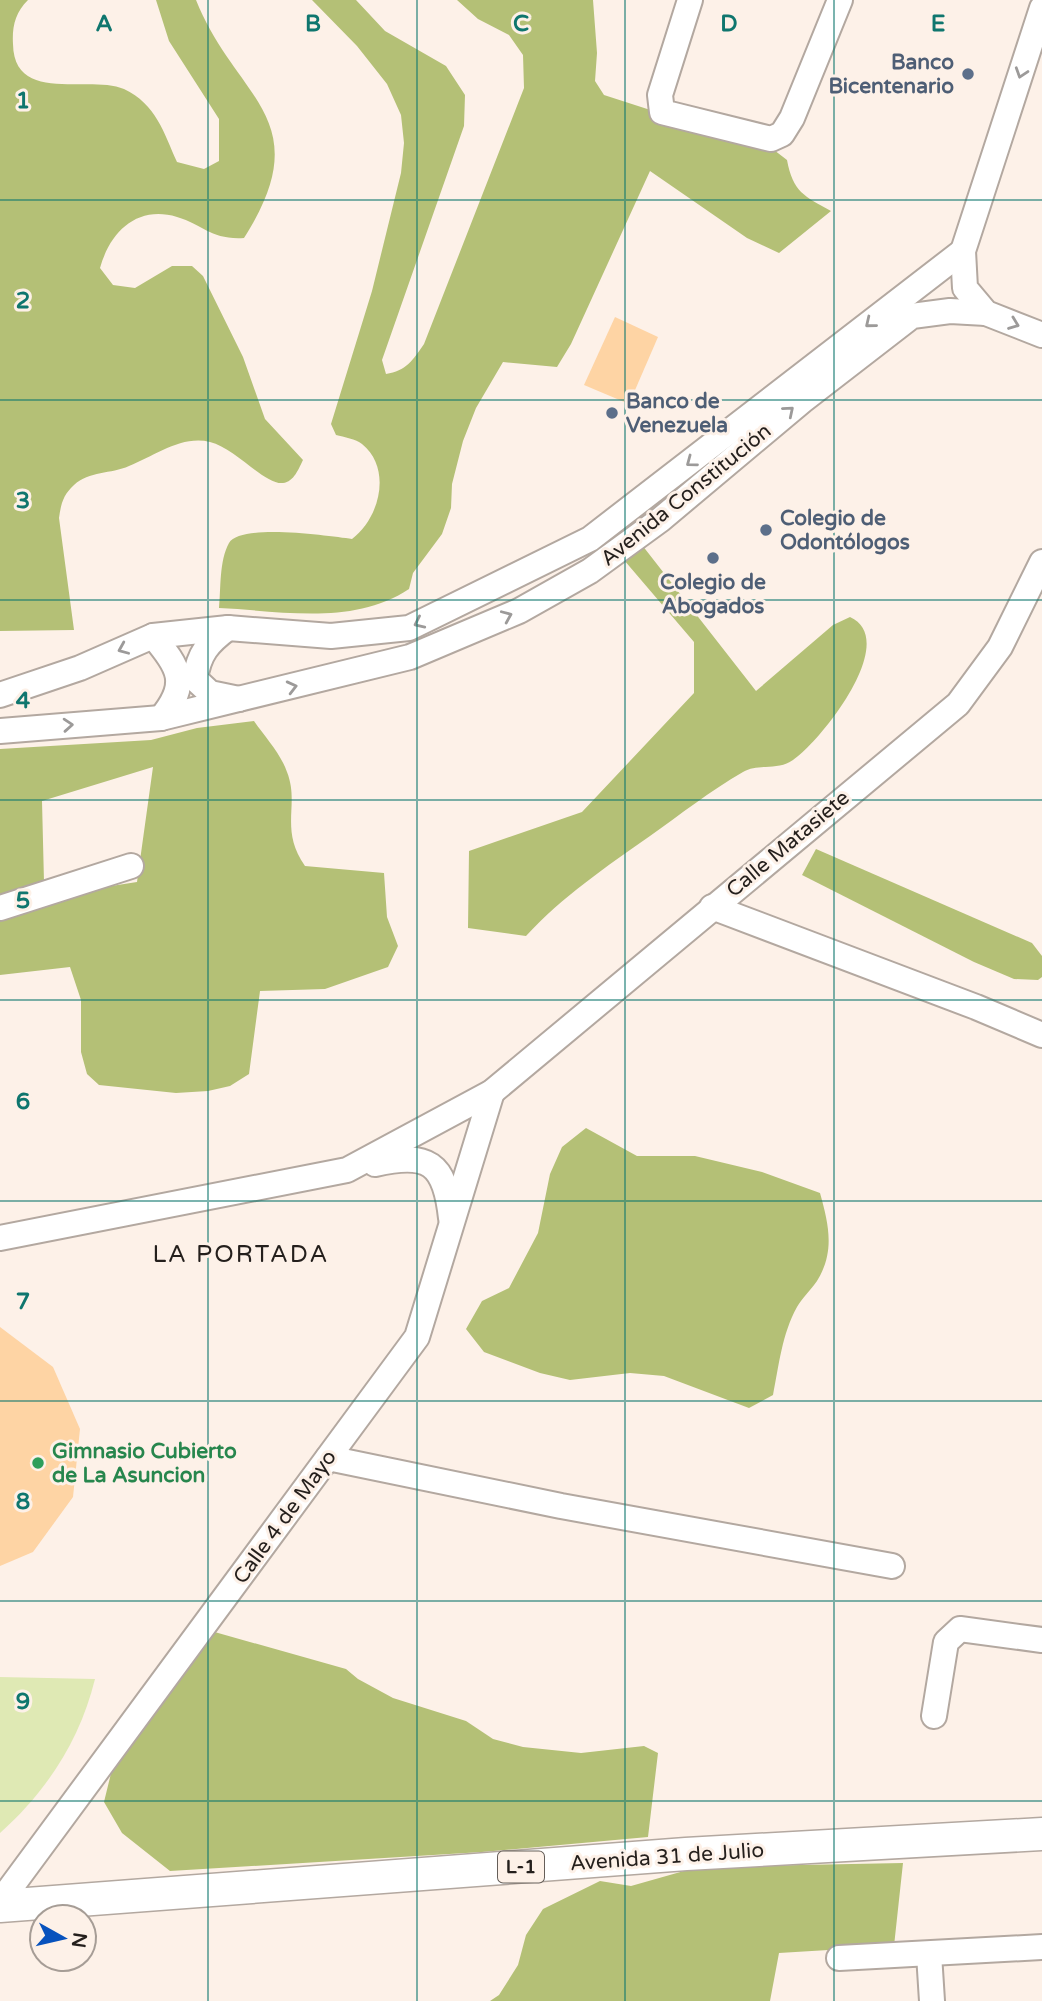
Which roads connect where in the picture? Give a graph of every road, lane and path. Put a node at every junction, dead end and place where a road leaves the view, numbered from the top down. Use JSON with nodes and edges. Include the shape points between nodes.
{"nodes":[{"id":1,"x":690,"y":0,"type":"edge"},
{"id":2,"x":839,"y":0,"type":"edge"},
{"id":3,"x":1042,"y":8,"type":"edge"},
{"id":4,"x":963,"y":251,"type":"junction"},
{"id":5,"x":910,"y":304,"type":"junction"},
{"id":6,"x":986,"y":313,"type":"junction"},
{"id":7,"x":1042,"y":335,"type":"edge"},
{"id":8,"x":1042,"y":562,"type":"edge"},
{"id":9,"x":1035,"y":593,"type":"edge"},
{"id":10,"x":228,"y":628,"type":"junction"},
{"id":11,"x":153,"y":636,"type":"junction"},
{"id":12,"x":0,"y":695,"type":"edge"},
{"id":13,"x":242,"y":699,"type":"junction"},
{"id":14,"x":161,"y":718,"type":"junction"},
{"id":15,"x":0,"y":731,"type":"edge"},
{"id":16,"x":131,"y":866,"type":"dead end"},
{"id":17,"x":712,"y":907,"type":"junction"},
{"id":18,"x":0,"y":908,"type":"edge"},
{"id":19,"x":1042,"y":1035,"type":"edge"},
{"id":20,"x":492,"y":1092,"type":"junction"},
{"id":21,"x":347,"y":1170,"type":"junction"},
{"id":22,"x":451,"y":1225,"type":"junction"},
{"id":23,"x":0,"y":1237,"type":"edge"},
{"id":24,"x":328,"y":1458,"type":"junction"},
{"id":25,"x":892,"y":1566,"type":"dead end"},
{"id":26,"x":1042,"y":1640,"type":"edge"},
{"id":27,"x":934,"y":1716,"type":"dead end"},
{"id":28,"x":1042,"y":1834,"type":"edge"},
{"id":29,"x":0,"y":1904,"type":"edge"},
{"id":30,"x":1042,"y":1947,"type":"edge"},
{"id":31,"x":929,"y":1954,"type":"junction"},
{"id":32,"x":839,"y":1958,"type":"dead end"},
{"id":33,"x":932,"y":2001,"type":"edge"}],
"edges":[{"from":1,"to":2,"type":"street","via":[[660,95],[662,112],[771,139],[782,134],[792,118]]},
{"from":3,"to":4,"type":"street","one_way":true},
{"from":4,"to":5,"type":"street","name":"Avenida Constitución"},
{"from":4,"to":6,"type":"street","via":[[965,288]]},
{"from":5,"to":6,"type":"street"},
{"from":5,"to":10,"type":"street","name":"Avenida Constitución","one_way":true,"via":[[590,539],[409,628],[331,636]]},
{"from":13,"to":5,"type":"street","name":"Avenida Constitución","one_way":true,"via":[[410,657],[519,611],[590,571],[660,520]]},
{"from":6,"to":7,"type":"street","one_way":true},
{"from":8,"to":9,"type":"street","name":"Calle Matasiete"},
{"from":9,"to":17,"type":"street","name":"Calle Matasiete","via":[[958,704]]},
{"from":10,"to":11,"type":"street","name":"Avenida Constitución"},
{"from":10,"to":13,"type":"street","via":[[205,645],[195,679],[210,693]]},
{"from":11,"to":12,"type":"street","name":"Avenida Constitución","one_way":true},
{"from":11,"to":14,"type":"street","via":[[177,665],[179,680],[176,700]]},
{"from":13,"to":14,"type":"street","name":"Avenida Constitución"},
{"from":15,"to":14,"type":"street","name":"Avenida Constitución","one_way":true},
{"from":16,"to":18,"type":"street"},
{"from":17,"to":19,"type":"street"},
{"from":17,"to":20,"type":"street","name":"Calle Matasiete"},
{"from":20,"to":21,"type":"street","name":"Calle Matasiete"},
{"from":20,"to":22,"type":"street","name":"Calle 4 de Mayo"},
{"from":21,"to":22,"type":"street","via":[[418,1158],[443,1176]]},
{"from":21,"to":23,"type":"street"},
{"from":22,"to":24,"type":"street","name":"Calle 4 de Mayo","via":[[417,1337]]},
{"from":24,"to":25,"type":"street"},
{"from":24,"to":29,"type":"street","name":"Calle 4 de Mayo"},
{"from":26,"to":27,"type":"street","via":[[960,1629],[946,1642]]},
{"from":28,"to":29,"type":"main road","name":"Avenida 31 de Julio","number":"L-1","via":[[686,1854]]},
{"from":30,"to":31,"type":"street"},
{"from":31,"to":32,"type":"street"},
{"from":31,"to":33,"type":"street"}]}
